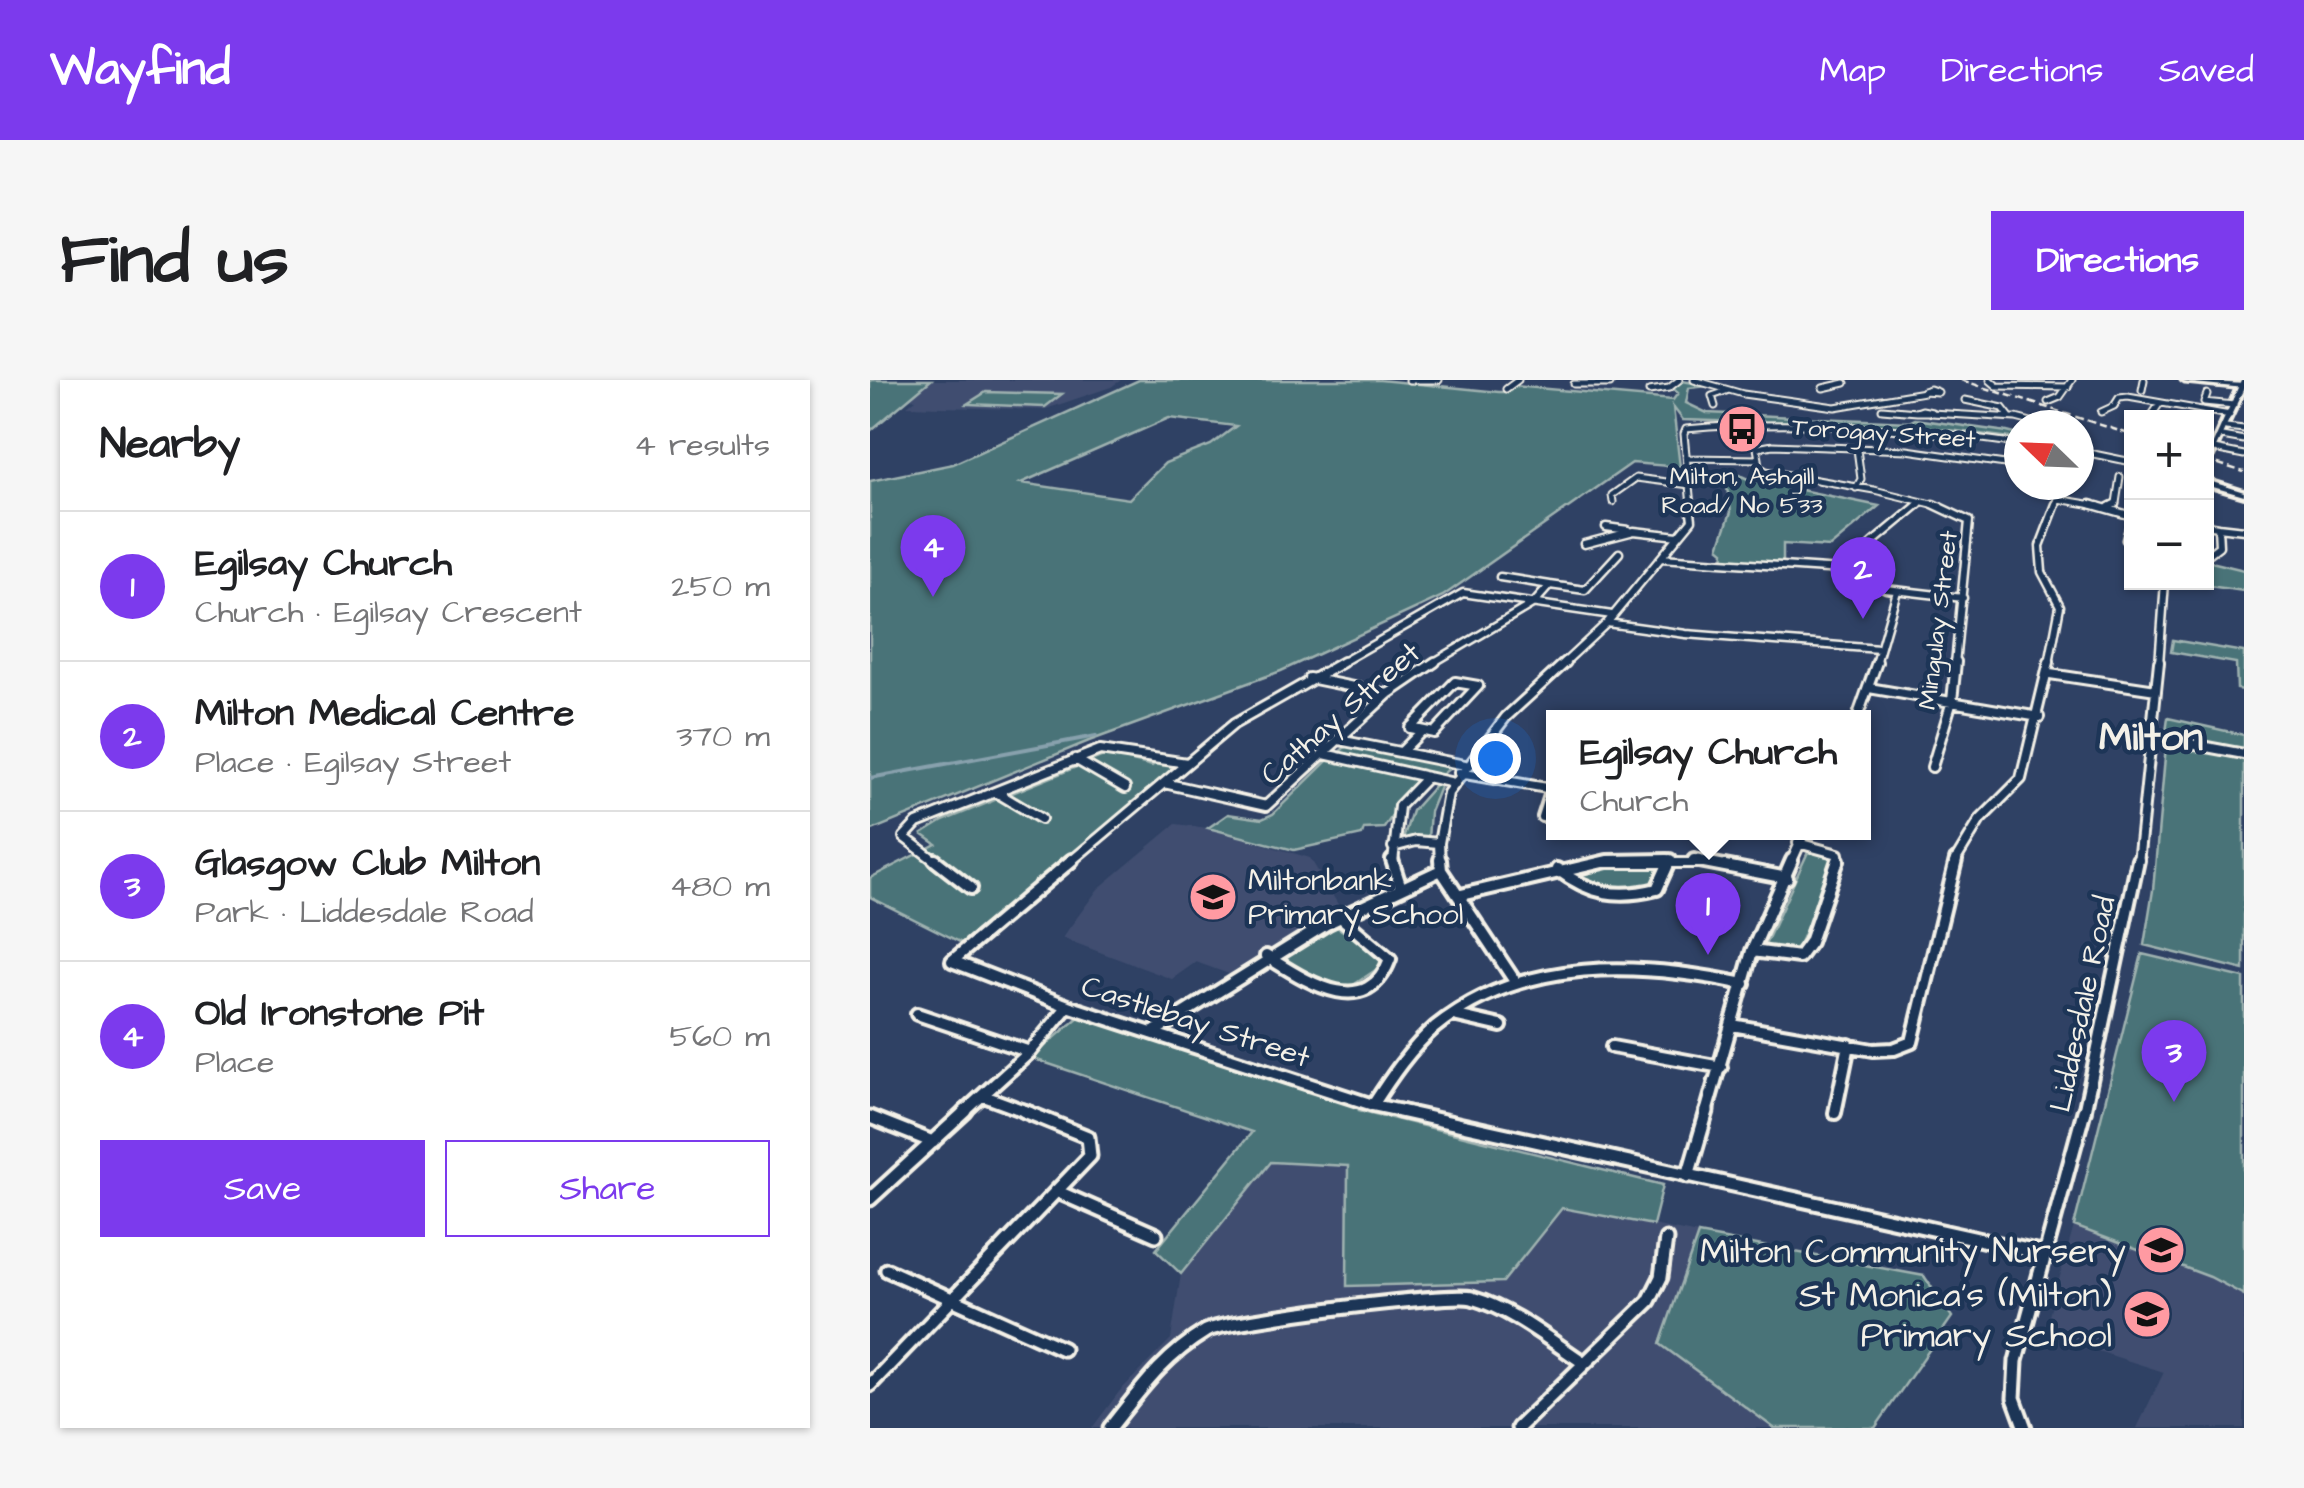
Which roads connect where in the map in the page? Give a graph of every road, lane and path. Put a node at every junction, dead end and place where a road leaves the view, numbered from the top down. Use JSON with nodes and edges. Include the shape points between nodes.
{"nodes":[{"id":1,"x":1409,"y":380,"type":"edge"},
{"id":2,"x":1518,"y":380,"type":"edge"},
{"id":3,"x":1679,"y":380,"type":"edge"},
{"id":4,"x":1694,"y":380,"type":"edge"},
{"id":5,"x":1836,"y":380,"type":"edge"},
{"id":6,"x":1990,"y":380,"type":"edge"},
{"id":7,"x":2043,"y":380,"type":"edge"},
{"id":8,"x":2072,"y":380,"type":"edge"},
{"id":9,"x":2144,"y":380,"type":"edge"},
{"id":10,"x":2184,"y":380,"type":"edge"},
{"id":11,"x":1438,"y":381,"type":"edge"},
{"id":12,"x":1578,"y":383,"type":"edge"},
{"id":13,"x":1610,"y":384,"type":"edge"},
{"id":14,"x":1848,"y":384,"type":"joint"},
{"id":15,"x":2243,"y":384,"type":"edge"},
{"id":16,"x":2053,"y":387,"type":"junction"},
{"id":17,"x":2068,"y":387,"type":"junction"},
{"id":18,"x":1823,"y":388,"type":"dead end"},
{"id":19,"x":1506,"y":389,"type":"dead end"},
{"id":20,"x":1649,"y":390,"type":"dead end"},
{"id":21,"x":1729,"y":390,"type":"junction"},
{"id":22,"x":2142,"y":390,"type":"dead end"},
{"id":23,"x":1924,"y":392,"type":"dead end"},
{"id":24,"x":2207,"y":394,"type":"dead end"},
{"id":25,"x":1775,"y":399,"type":"junction"},
{"id":26,"x":1965,"y":400,"type":"dead end"},
{"id":27,"x":2048,"y":402,"type":"dead end"},
{"id":28,"x":2160,"y":403,"type":"junction"},
{"id":29,"x":2234,"y":405,"type":"junction"},
{"id":30,"x":1715,"y":406,"type":"dead end"},
{"id":31,"x":1772,"y":408,"type":"dead end"},
{"id":32,"x":1882,"y":409,"type":"dead end"},
{"id":33,"x":2005,"y":410,"type":"edge"},
{"id":34,"x":2155,"y":410,"type":"edge"},
{"id":35,"x":2101,"y":412,"type":"dead end"},
{"id":36,"x":2230,"y":415,"type":"junction"},
{"id":37,"x":2004,"y":416,"type":"edge"},
{"id":38,"x":2226,"y":427,"type":"junction"},
{"id":39,"x":2244,"y":429,"type":"edge"},
{"id":40,"x":2222,"y":436,"type":"junction"},
{"id":41,"x":1969,"y":437,"type":"junction"},
{"id":42,"x":2004,"y":440,"type":"edge"},
{"id":43,"x":2244,"y":440,"type":"edge"},
{"id":44,"x":1857,"y":448,"type":"junction"},
{"id":45,"x":2214,"y":449,"type":"edge"},
{"id":46,"x":1962,"y":455,"type":"junction"},
{"id":47,"x":2094,"y":455,"type":"edge"},
{"id":48,"x":2214,"y":455,"type":"edge"},
{"id":49,"x":2244,"y":455,"type":"edge"},
{"id":50,"x":1687,"y":458,"type":"junction"},
{"id":51,"x":1759,"y":459,"type":"junction"},
{"id":52,"x":2124,"y":461,"type":"edge"},
{"id":53,"x":2004,"y":463,"type":"edge"},
{"id":54,"x":2120,"y":476,"type":"dead end"},
{"id":55,"x":2214,"y":483,"type":"edge"},
{"id":56,"x":1690,"y":484,"type":"junction"},
{"id":57,"x":1856,"y":488,"type":"junction"},
{"id":58,"x":2244,"y":492,"type":"edge"},
{"id":59,"x":2058,"y":500,"type":"edge"},
{"id":60,"x":2064,"y":500,"type":"edge"},
{"id":61,"x":1613,"y":502,"type":"dead end"},
{"id":62,"x":1921,"y":502,"type":"junction"},
{"id":63,"x":2109,"y":508,"type":"junction"},
{"id":64,"x":2124,"y":513,"type":"edge"},
{"id":65,"x":2214,"y":526,"type":"edge"},
{"id":66,"x":1606,"y":527,"type":"dead end"},
{"id":67,"x":2218,"y":527,"type":"junction"},
{"id":68,"x":2244,"y":530,"type":"edge"},
{"id":69,"x":1634,"y":531,"type":"junction"},
{"id":70,"x":1678,"y":536,"type":"junction"},
{"id":71,"x":1584,"y":544,"type":"dead end"},
{"id":72,"x":2214,"y":550,"type":"edge"},
{"id":73,"x":1618,"y":553,"type":"dead end"},
{"id":74,"x":1661,"y":558,"type":"junction"},
{"id":75,"x":1856,"y":571,"type":"junction"},
{"id":76,"x":1500,"y":577,"type":"dead end"},
{"id":77,"x":1550,"y":585,"type":"junction"},
{"id":78,"x":2164,"y":590,"type":"edge"},
{"id":79,"x":1897,"y":591,"type":"junction"},
{"id":80,"x":1463,"y":593,"type":"joint"},
{"id":81,"x":1963,"y":598,"type":"junction"},
{"id":82,"x":1534,"y":603,"type":"junction"},
{"id":83,"x":1612,"y":615,"type":"junction"},
{"id":84,"x":1606,"y":623,"type":"junction"},
{"id":85,"x":1878,"y":649,"type":"junction"},
{"id":86,"x":2050,"y":674,"type":"junction"},
{"id":87,"x":1309,"y":678,"type":"junction"},
{"id":88,"x":1869,"y":688,"type":"junction"},
{"id":89,"x":2156,"y":690,"type":"junction"},
{"id":90,"x":1388,"y":694,"type":"junction"},
{"id":91,"x":1952,"y":701,"type":"junction"},
{"id":92,"x":1859,"y":710,"type":"edge"},
{"id":93,"x":2039,"y":717,"type":"junction"},
{"id":94,"x":1422,"y":731,"type":"junction"},
{"id":95,"x":2153,"y":737,"type":"junction"},
{"id":96,"x":1339,"y":740,"type":"junction"},
{"id":97,"x":1402,"y":752,"type":"junction"},
{"id":98,"x":1324,"y":754,"type":"junction"},
{"id":99,"x":2244,"y":754,"type":"edge"},
{"id":100,"x":1075,"y":760,"type":"junction"},
{"id":101,"x":1187,"y":763,"type":"junction"},
{"id":102,"x":1932,"y":766,"type":"dead end"},
{"id":103,"x":1462,"y":769,"type":"junction"},
{"id":104,"x":1427,"y":777,"type":"junction"},
{"id":105,"x":1164,"y":783,"type":"junction"},
{"id":106,"x":1454,"y":783,"type":"junction"},
{"id":107,"x":1125,"y":788,"type":"dead end"},
{"id":108,"x":1546,"y":788,"type":"edge"},
{"id":109,"x":996,"y":792,"type":"junction"},
{"id":110,"x":1546,"y":806,"type":"edge"},
{"id":111,"x":1542,"y":817,"type":"dead end"},
{"id":112,"x":1040,"y":819,"type":"dead end"},
{"id":113,"x":1800,"y":840,"type":"edge"},
{"id":114,"x":1439,"y":843,"type":"junction"},
{"id":115,"x":1798,"y":844,"type":"junction"},
{"id":116,"x":1392,"y":847,"type":"junction"},
{"id":117,"x":1670,"y":860,"type":"junction"},
{"id":118,"x":1441,"y":870,"type":"junction"},
{"id":119,"x":1557,"y":870,"type":"junction"},
{"id":120,"x":1787,"y":878,"type":"junction"},
{"id":121,"x":1400,"y":885,"type":"junction"},
{"id":122,"x":971,"y":888,"type":"dead end"},
{"id":123,"x":1461,"y":895,"type":"junction"},
{"id":124,"x":1338,"y":915,"type":"junction"},
{"id":125,"x":1752,"y":952,"type":"junction"},
{"id":126,"x":1266,"y":956,"type":"junction"},
{"id":127,"x":1516,"y":983,"type":"junction"},
{"id":128,"x":1744,"y":984,"type":"junction"},
{"id":129,"x":1068,"y":1006,"type":"junction"},
{"id":130,"x":917,"y":1014,"type":"dead end"},
{"id":131,"x":1453,"y":1015,"type":"junction"},
{"id":132,"x":1732,"y":1025,"type":"junction"},
{"id":133,"x":1501,"y":1026,"type":"dead end"},
{"id":134,"x":1152,"y":1033,"type":"junction"},
{"id":135,"x":1849,"y":1046,"type":"junction"},
{"id":136,"x":1612,"y":1048,"type":"dead end"},
{"id":137,"x":1030,"y":1052,"type":"junction"},
{"id":138,"x":1721,"y":1067,"type":"junction"},
{"id":139,"x":984,"y":1096,"type":"junction"},
{"id":140,"x":1373,"y":1105,"type":"junction"},
{"id":141,"x":1835,"y":1114,"type":"dead end"},
{"id":142,"x":870,"y":1117,"type":"edge"},
{"id":143,"x":933,"y":1142,"type":"junction"},
{"id":144,"x":1688,"y":1176,"type":"junction"},
{"id":145,"x":1056,"y":1192,"type":"junction"},
{"id":146,"x":870,"y":1199,"type":"edge"},
{"id":147,"x":1156,"y":1235,"type":"dead end"},
{"id":148,"x":1666,"y":1239,"type":"dead end"},
{"id":149,"x":2045,"y":1254,"type":"junction"},
{"id":150,"x":887,"y":1270,"type":"dead end"},
{"id":151,"x":952,"y":1299,"type":"junction"},
{"id":152,"x":1063,"y":1349,"type":"dead end"},
{"id":153,"x":1584,"y":1363,"type":"junction"},
{"id":154,"x":870,"y":1384,"type":"edge"},
{"id":155,"x":1110,"y":1428,"type":"edge"},
{"id":156,"x":1518,"y":1428,"type":"edge"},
{"id":157,"x":2025,"y":1428,"type":"edge"}],
"edges":[{"from":1,"to":11,"type":"street"},
{"from":2,"to":19,"type":"street"},
{"from":3,"to":20,"type":"street"},
{"from":4,"to":21,"type":"street"},
{"from":5,"to":14,"type":"street"},
{"from":6,"to":16,"type":"street","via":[[1997,386]]},
{"from":7,"to":16,"type":"street"},
{"from":8,"to":17,"type":"street"},
{"from":9,"to":22,"type":"street"},
{"from":10,"to":15,"type":"main road"},
{"from":12,"to":13,"type":"street"},
{"from":14,"to":18,"type":"street"},
{"from":15,"to":29,"type":"street"},
{"from":16,"to":17,"type":"street"},
{"from":17,"to":27,"type":"street"},
{"from":21,"to":25,"type":"street"},
{"from":21,"to":30,"type":"street","via":[[1712,396]]},
{"from":23,"to":25,"type":"street","via":[[1842,408]]},
{"from":24,"to":29,"type":"street","via":[[2204,402]]},
{"from":25,"to":31,"type":"street"},
{"from":26,"to":33,"type":"street"},
{"from":28,"to":34,"type":"street"},
{"from":28,"to":35,"type":"street","via":[[2122,396]]},
{"from":28,"to":36,"type":"street"},
{"from":29,"to":36,"type":"street"},
{"from":32,"to":37,"type":"street"},
{"from":36,"to":38,"type":"street"},
{"from":38,"to":39,"type":"street"},
{"from":38,"to":40,"type":"street"},
{"from":40,"to":43,"type":"street"},
{"from":40,"to":45,"type":"street"},
{"from":41,"to":42,"type":"street"},
{"from":41,"to":46,"type":"street"},
{"from":41,"to":50,"type":"street","via":[[1781,428],[1684,434]]},
{"from":44,"to":46,"type":"street","name":"Torogay Street"},
{"from":44,"to":51,"type":"street","name":"Torogay Street","via":[[1764,446],[1757,448]]},
{"from":44,"to":57,"type":"street"},
{"from":46,"to":53,"type":"street","name":"Torogay Street"},
{"from":47,"to":52,"type":"street"},
{"from":48,"to":49,"type":"street"},
{"from":50,"to":51,"type":"street"},
{"from":50,"to":56,"type":"street"},
{"from":51,"to":57,"type":"street","name":"Mingulay Street","via":[[1766,470]]},
{"from":54,"to":63,"type":"street"},
{"from":55,"to":58,"type":"street"},
{"from":56,"to":61,"type":"street","via":[[1636,478],[1612,495]]},
{"from":56,"to":70,"type":"street","via":[[1694,518]]},
{"from":57,"to":62,"type":"street","name":"Mingulay Street"},
{"from":59,"to":86,"type":"street","via":[[2040,546],[2042,572],[2060,606]]},
{"from":60,"to":63,"type":"street"},
{"from":62,"to":75,"type":"street","via":[[1878,538]]},
{"from":62,"to":81,"type":"street","name":"Mingulay Street","via":[[1969,521]]},
{"from":63,"to":64,"type":"street"},
{"from":65,"to":67,"type":"street"},
{"from":66,"to":69,"type":"street"},
{"from":67,"to":68,"type":"street"},
{"from":67,"to":72,"type":"street"},
{"from":69,"to":70,"type":"street"},
{"from":69,"to":71,"type":"street"},
{"from":70,"to":74,"type":"street"},
{"from":73,"to":77,"type":"street","via":[[1585,590]]},
{"from":74,"to":75,"type":"street"},
{"from":74,"to":83,"type":"street"},
{"from":75,"to":79,"type":"street","via":[[1873,586]]},
{"from":76,"to":77,"type":"street"},
{"from":77,"to":82,"type":"street","name":"Cathay Street"},
{"from":78,"to":89,"type":"street","name":"Liddesdale Road"},
{"from":79,"to":81,"type":"street"},
{"from":79,"to":85,"type":"street"},
{"from":80,"to":82,"type":"street"},
{"from":80,"to":87,"type":"street","name":"Castlebay Street"},
{"from":81,"to":91,"type":"street","name":"Mingulay Street"},
{"from":82,"to":83,"type":"street"},
{"from":82,"to":90,"type":"street","name":"Cathay Street"},
{"from":83,"to":84,"type":"street"},
{"from":84,"to":85,"type":"street"},
{"from":84,"to":103,"type":"street","via":[[1527,695]]},
{"from":85,"to":88,"type":"street"},
{"from":86,"to":89,"type":"street"},
{"from":86,"to":93,"type":"street"},
{"from":87,"to":90,"type":"street"},
{"from":87,"to":101,"type":"street","name":"Castlebay Street","via":[[1234,724]]},
{"from":88,"to":91,"type":"street"},
{"from":88,"to":92,"type":"street"},
{"from":89,"to":95,"type":"street","name":"Liddesdale Road"},
{"from":90,"to":96,"type":"street","name":"Cathay Street"},
{"from":91,"to":93,"type":"street"},
{"from":91,"to":102,"type":"street","name":"Mingulay Street"},
{"from":93,"to":135,"type":"street","via":[[2021,779],[1980,820],[1954,862],[1912,1042],[1894,1049]]},
{"from":94,"to":94,"type":"street","via":[[1410,728],[1455,682],[1478,686],[1434,733]]},
{"from":94,"to":97,"type":"street"},
{"from":95,"to":99,"type":"street"},
{"from":95,"to":149,"type":"street","name":"Liddesdale Road","via":[[2123,943],[2090,1097]]},
{"from":96,"to":97,"type":"street"},
{"from":96,"to":98,"type":"street","name":"Cathay Street"},
{"from":97,"to":103,"type":"street"},
{"from":98,"to":104,"type":"street"},
{"from":98,"to":105,"type":"street","name":"Cathay Street","via":[[1266,806]]},
{"from":100,"to":101,"type":"street","via":[[1100,750]]},
{"from":100,"to":107,"type":"street"},
{"from":100,"to":109,"type":"street"},
{"from":101,"to":105,"type":"street","name":"Castlebay Street"},
{"from":103,"to":106,"type":"street"},
{"from":103,"to":108,"type":"street"},
{"from":104,"to":106,"type":"street"},
{"from":104,"to":116,"type":"street","via":[[1399,806]]},
{"from":105,"to":129,"type":"street","name":"Castlebay Street","via":[[952,961]]},
{"from":106,"to":114,"type":"street"},
{"from":109,"to":112,"type":"street"},
{"from":109,"to":122,"type":"street","via":[[918,824],[904,837]]},
{"from":110,"to":111,"type":"street"},
{"from":113,"to":115,"type":"street"},
{"from":114,"to":116,"type":"street"},
{"from":114,"to":118,"type":"street"},
{"from":115,"to":120,"type":"street"},
{"from":115,"to":125,"type":"street","via":[[1838,854],[1810,942],[1800,957]]},
{"from":116,"to":121,"type":"street"},
{"from":117,"to":119,"type":"street","via":[[1607,860]]},
{"from":117,"to":119,"type":"street","via":[[1657,889],[1634,896],[1604,898]]},
{"from":117,"to":120,"type":"street"},
{"from":118,"to":121,"type":"street"},
{"from":118,"to":123,"type":"street"},
{"from":119,"to":123,"type":"street"},
{"from":120,"to":125,"type":"street"},
{"from":121,"to":124,"type":"street"},
{"from":123,"to":127,"type":"street"},
{"from":124,"to":126,"type":"street"},
{"from":124,"to":126,"type":"street","via":[[1390,958],[1387,970],[1365,988],[1346,996],[1324,990]]},
{"from":125,"to":128,"type":"street"},
{"from":126,"to":134,"type":"street"},
{"from":127,"to":128,"type":"street","via":[[1578,969],[1638,967],[1689,970]]},
{"from":127,"to":131,"type":"street"},
{"from":128,"to":132,"type":"street"},
{"from":129,"to":134,"type":"street","name":"Castlebay Street"},
{"from":129,"to":137,"type":"street"},
{"from":130,"to":137,"type":"street"},
{"from":131,"to":133,"type":"street"},
{"from":131,"to":140,"type":"street","via":[[1424,1039]]},
{"from":132,"to":135,"type":"street"},
{"from":132,"to":138,"type":"street"},
{"from":134,"to":140,"type":"street","name":"Castlebay Street"},
{"from":135,"to":141,"type":"street"},
{"from":136,"to":138,"type":"street"},
{"from":137,"to":139,"type":"street"},
{"from":138,"to":144,"type":"street"},
{"from":139,"to":143,"type":"street"},
{"from":139,"to":145,"type":"street","via":[[1088,1137],[1090,1156]]},
{"from":140,"to":144,"type":"street","name":"Castlebay Street"},
{"from":142,"to":143,"type":"street"},
{"from":143,"to":146,"type":"street"},
{"from":144,"to":149,"type":"street","name":"Castlebay Street"},
{"from":145,"to":147,"type":"street"},
{"from":145,"to":151,"type":"street"},
{"from":148,"to":153,"type":"street","via":[[1649,1301]]},
{"from":149,"to":157,"type":"street","name":"Liddesdale Road","via":[[2016,1361],[2014,1398]]},
{"from":150,"to":151,"type":"street"},
{"from":151,"to":152,"type":"street"},
{"from":151,"to":154,"type":"street"},
{"from":153,"to":155,"type":"street","via":[[1502,1308],[1466,1296],[1258,1318],[1210,1328],[1164,1360]]},
{"from":153,"to":156,"type":"street"}]}
